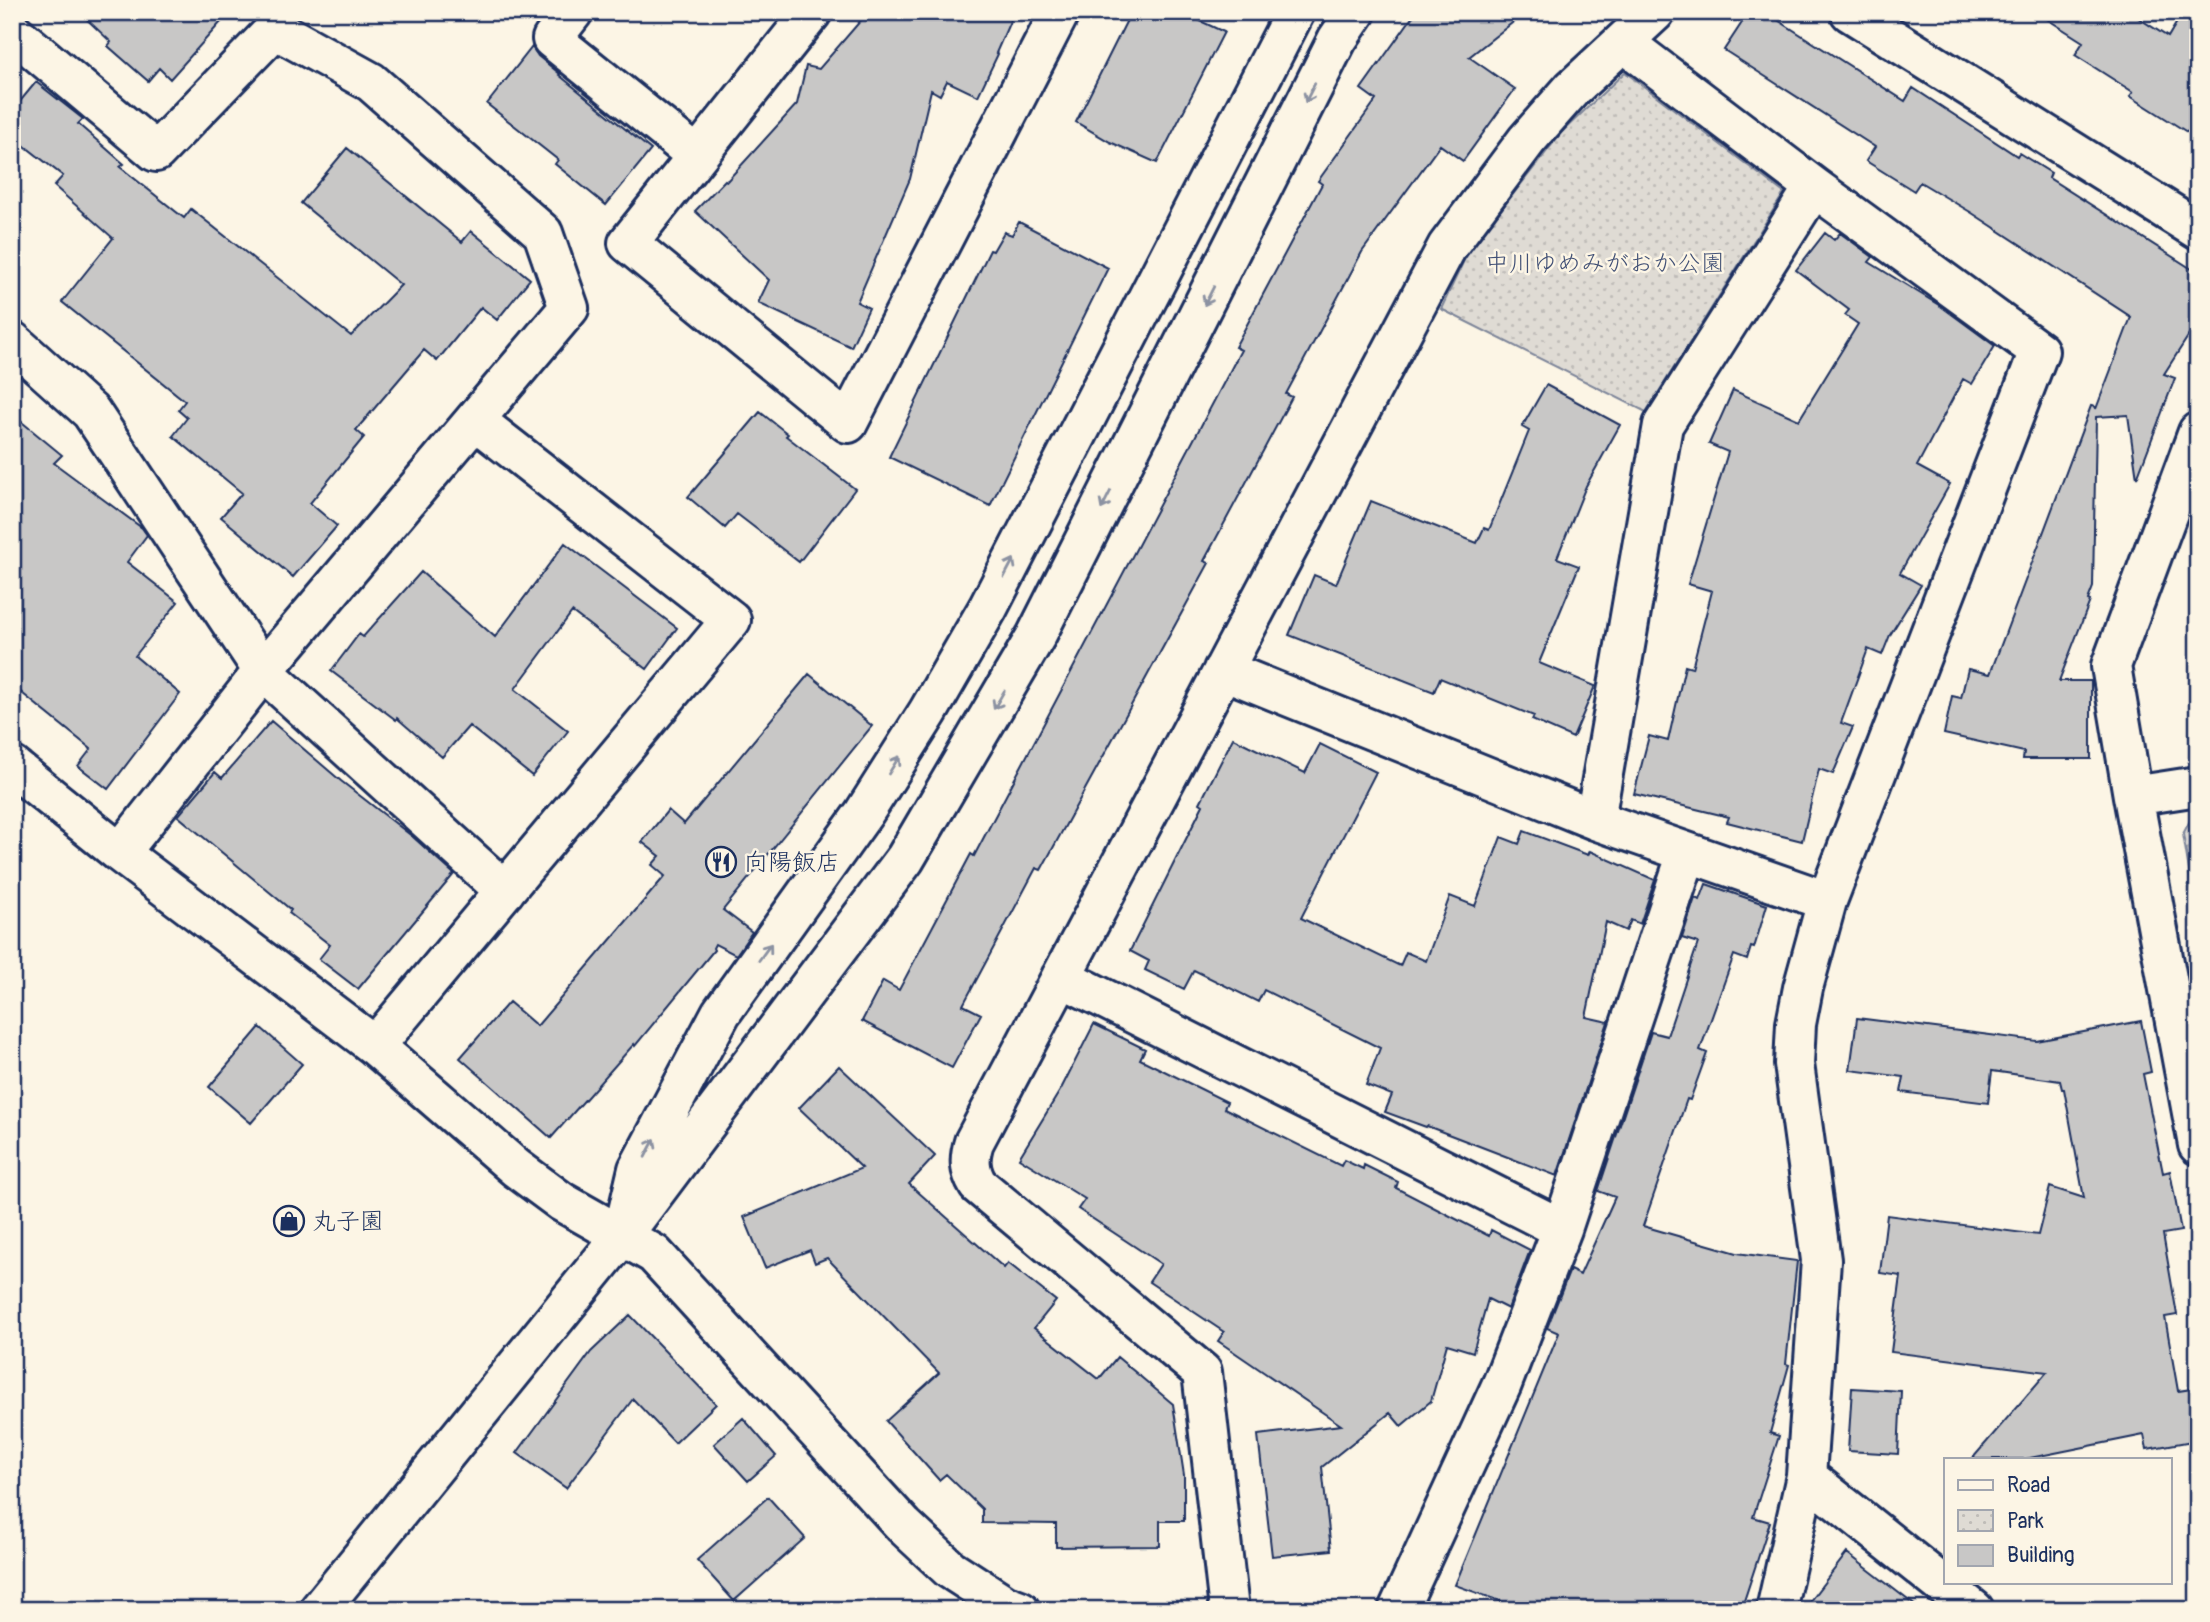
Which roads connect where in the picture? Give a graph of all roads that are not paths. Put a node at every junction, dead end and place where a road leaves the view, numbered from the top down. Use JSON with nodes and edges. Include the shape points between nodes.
{"nodes":[{"id":1,"x":573,"y":12,"type":"edge"},
{"id":2,"x":812,"y":12,"type":"edge"},
{"id":3,"x":1060,"y":12,"type":"edge"},
{"id":4,"x":1295,"y":12,"type":"edge"},
{"id":5,"x":1302,"y":12,"type":"edge"},
{"id":6,"x":1655,"y":12,"type":"edge"},
{"id":7,"x":1850,"y":12,"type":"edge"},
{"id":8,"x":1346,"y":26,"type":"edge"},
{"id":9,"x":12,"y":31,"type":"edge"},
{"id":10,"x":1623,"y":42,"type":"junction"},
{"id":11,"x":696,"y":155,"type":"junction"},
{"id":12,"x":1815,"y":187,"type":"junction"},
{"id":13,"x":2198,"y":230,"type":"edge"},
{"id":14,"x":12,"y":341,"type":"edge"},
{"id":15,"x":475,"y":421,"type":"junction"},
{"id":16,"x":2198,"y":432,"type":"edge"},
{"id":17,"x":1223,"y":670,"type":"junction"},
{"id":18,"x":263,"y":671,"type":"junction"},
{"id":19,"x":12,"y":766,"type":"edge"},
{"id":20,"x":2198,"y":786,"type":"edge"},
{"id":21,"x":2133,"y":796,"type":"junction"},
{"id":22,"x":1595,"y":820,"type":"junction"},
{"id":23,"x":120,"y":853,"type":"junction"},
{"id":24,"x":1687,"y":853,"type":"junction"},
{"id":25,"x":505,"y":891,"type":"junction"},
{"id":26,"x":1827,"y":901,"type":"junction"},
{"id":27,"x":1061,"y":977,"type":"junction"},
{"id":28,"x":375,"y":1046,"type":"junction"},
{"id":29,"x":2198,"y":1144,"type":"edge"},
{"id":30,"x":1562,"y":1228,"type":"junction"},
{"id":31,"x":622,"y":1236,"type":"junction"},
{"id":32,"x":1806,"y":1476,"type":"junction"},
{"id":33,"x":319,"y":1610,"type":"edge"},
{"id":34,"x":1020,"y":1610,"type":"edge"},
{"id":35,"x":1229,"y":1610,"type":"edge"},
{"id":36,"x":1398,"y":1610,"type":"edge"},
{"id":37,"x":1776,"y":1610,"type":"edge"},
{"id":38,"x":1973,"y":1610,"type":"edge"}],
"edges":[{"from":1,"to":11,"type":"street","via":[[552,39]]},
{"from":2,"to":11,"type":"street"},
{"from":3,"to":11,"type":"street","via":[[848,423],[628,243]]},
{"from":31,"to":4,"type":"street","one_way":true,"via":[[638,1169],[721,1013],[864,813],[988,608]]},
{"from":5,"to":8,"type":"street"},
{"from":6,"to":10,"type":"street"},
{"from":7,"to":13,"type":"street"},
{"from":8,"to":31,"type":"street","one_way":true,"via":[[1036,636],[972,748],[905,859]]},
{"from":9,"to":15,"type":"street","via":[[156,152],[275,29],[371,82],[543,233],[569,308]]},
{"from":10,"to":12,"type":"street"},
{"from":10,"to":17,"type":"street","via":[[1572,89],[1527,140],[1447,247]]},
{"from":12,"to":22,"type":"street","via":[[1663,425]]},
{"from":12,"to":26,"type":"street","via":[[2039,351]]},
{"from":14,"to":18,"type":"street","via":[[91,412]]},
{"from":15,"to":18,"type":"street"},
{"from":15,"to":25,"type":"street","via":[[731,620]]},
{"from":16,"to":21,"type":"street","via":[[2111,666]]},
{"from":17,"to":22,"type":"street"},
{"from":17,"to":27,"type":"street"},
{"from":18,"to":23,"type":"street"},
{"from":18,"to":25,"type":"street"},
{"from":19,"to":23,"type":"street"},
{"from":20,"to":21,"type":"street"},
{"from":21,"to":29,"type":"street"},
{"from":22,"to":24,"type":"street"},
{"from":23,"to":28,"type":"street"},
{"from":24,"to":26,"type":"street"},
{"from":24,"to":30,"type":"street"},
{"from":25,"to":28,"type":"street"},
{"from":26,"to":32,"type":"street","via":[[1796,1024],[1794,1064],[1821,1260]]},
{"from":27,"to":30,"type":"street"},
{"from":27,"to":35,"type":"street","via":[[974,1142],[972,1175],[978,1185],[1202,1372]]},
{"from":28,"to":31,"type":"street","via":[[516,1168],[562,1202]]},
{"from":30,"to":36,"type":"street","via":[[1502,1384]]},
{"from":31,"to":33,"type":"street"},
{"from":31,"to":34,"type":"street","via":[[654,1254],[904,1526],[950,1569]]},
{"from":32,"to":37,"type":"street"},
{"from":32,"to":38,"type":"street"}]}
